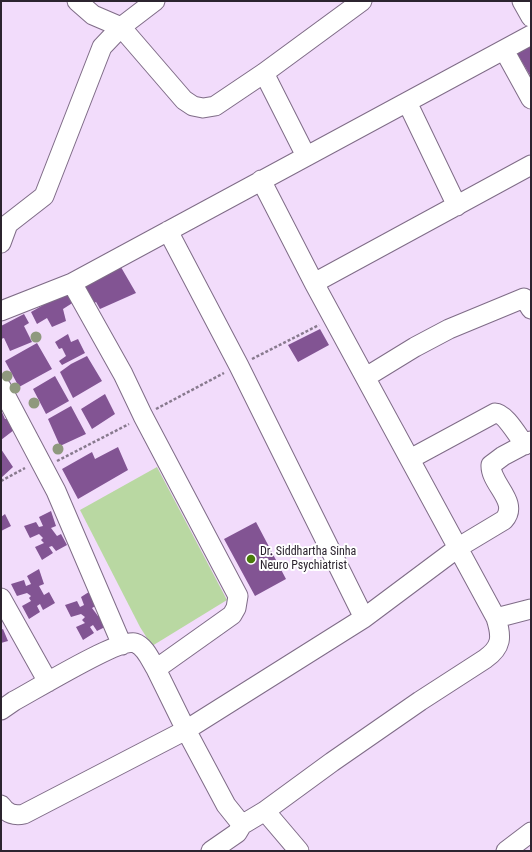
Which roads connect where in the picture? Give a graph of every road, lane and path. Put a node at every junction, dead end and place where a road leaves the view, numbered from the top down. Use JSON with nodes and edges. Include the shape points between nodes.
{"nodes":[{"id":1,"x":77,"y":1,"type":"edge"},
{"id":2,"x":155,"y":1,"type":"edge"},
{"id":3,"x":362,"y":1,"type":"edge"},
{"id":4,"x":522,"y":1,"type":"edge"},
{"id":5,"x":531,"y":18,"type":"edge"},
{"id":6,"x":121,"y":28,"type":"junction"},
{"id":7,"x":531,"y":35,"type":"edge"},
{"id":8,"x":504,"y":50,"type":"junction"},
{"id":9,"x":264,"y":73,"type":"junction"},
{"id":10,"x":531,"y":99,"type":"edge"},
{"id":11,"x":407,"y":102,"type":"junction"},
{"id":12,"x":306,"y":156,"type":"junction"},
{"id":13,"x":531,"y":165,"type":"edge"},
{"id":14,"x":261,"y":180,"type":"junction"},
{"id":15,"x":457,"y":206,"type":"junction"},
{"id":16,"x":168,"y":231,"type":"junction"},
{"id":17,"x":1,"y":243,"type":"edge"},
{"id":18,"x":72,"y":283,"type":"junction"},
{"id":19,"x":314,"y":283,"type":"junction"},
{"id":20,"x":531,"y":309,"type":"edge"},
{"id":21,"x":1,"y":311,"type":"edge"},
{"id":22,"x":366,"y":377,"type":"junction"},
{"id":23,"x":1,"y":387,"type":"edge"},
{"id":24,"x":143,"y":416,"type":"junction"},
{"id":25,"x":528,"y":443,"type":"edge"},
{"id":26,"x":410,"y":459,"type":"junction"},
{"id":27,"x":42,"y":464,"type":"junction"},
{"id":28,"x":1,"y":481,"type":"edge"},
{"id":29,"x":459,"y":547,"type":"junction"},
{"id":30,"x":1,"y":598,"type":"edge"},
{"id":31,"x":531,"y":609,"type":"edge"},
{"id":32,"x":364,"y":618,"type":"junction"},
{"id":33,"x":496,"y":618,"type":"junction"},
{"id":34,"x":122,"y":645,"type":"junction"},
{"id":35,"x":156,"y":669,"type":"junction"},
{"id":36,"x":48,"y":682,"type":"junction"},
{"id":37,"x":1,"y":710,"type":"edge"},
{"id":38,"x":186,"y":730,"type":"junction"},
{"id":39,"x":1,"y":805,"type":"edge"},
{"id":40,"x":265,"y":811,"type":"junction"},
{"id":41,"x":243,"y":823,"type":"junction"},
{"id":42,"x":531,"y":832,"type":"edge"},
{"id":43,"x":211,"y":851,"type":"edge"},
{"id":44,"x":299,"y":851,"type":"edge"},
{"id":45,"x":506,"y":851,"type":"edge"}],
"edges":[{"from":1,"to":6,"type":"street","via":[[93,15]]},
{"from":2,"to":6,"type":"street"},
{"from":3,"to":9,"type":"street"},
{"from":4,"to":5,"type":"street"},
{"from":6,"to":9,"type":"street","via":[[184,100],[193,106],[215,106]]},
{"from":6,"to":17,"type":"street","via":[[102,47],[44,196],[8,224]]},
{"from":7,"to":8,"type":"street"},
{"from":8,"to":10,"type":"street"},
{"from":8,"to":11,"type":"street"},
{"from":9,"to":12,"type":"street"},
{"from":11,"to":12,"type":"street"},
{"from":11,"to":15,"type":"street"},
{"from":12,"to":14,"type":"street"},
{"from":13,"to":15,"type":"street"},
{"from":14,"to":16,"type":"street"},
{"from":14,"to":19,"type":"street"},
{"from":15,"to":19,"type":"street"},
{"from":16,"to":18,"type":"street"},
{"from":16,"to":32,"type":"street","via":[[249,386]]},
{"from":18,"to":21,"type":"street"},
{"from":18,"to":24,"type":"street","via":[[123,374]]},
{"from":19,"to":22,"type":"street"},
{"from":20,"to":22,"type":"street","via":[[524,298],[490,312],[449,329]]},
{"from":22,"to":26,"type":"street"},
{"from":23,"to":27,"type":"street"},
{"from":24,"to":27,"type":"path"},
{"from":24,"to":35,"type":"street","via":[[238,596],[232,615]]},
{"from":25,"to":26,"type":"street","via":[[504,416],[495,412]]},
{"from":25,"to":29,"type":"street","via":[[492,464],[492,472],[509,504],[507,517]]},
{"from":26,"to":29,"type":"street"},
{"from":27,"to":28,"type":"path"},
{"from":27,"to":34,"type":"street","via":[[70,522]]},
{"from":29,"to":32,"type":"street"},
{"from":29,"to":33,"type":"street"},
{"from":30,"to":36,"type":"street"},
{"from":31,"to":33,"type":"street"},
{"from":32,"to":38,"type":"street"},
{"from":33,"to":40,"type":"street","via":[[500,640],[492,654],[420,701]]},
{"from":34,"to":35,"type":"street","via":[[139,645]]},
{"from":34,"to":36,"type":"street"},
{"from":35,"to":38,"type":"street"},
{"from":36,"to":37,"type":"street"},
{"from":38,"to":39,"type":"street","via":[[24,814],[12,815]]},
{"from":38,"to":41,"type":"street","via":[[226,805]]},
{"from":40,"to":41,"type":"street"},
{"from":40,"to":44,"type":"street"},
{"from":41,"to":43,"type":"street","via":[[237,833]]},
{"from":42,"to":45,"type":"street"}]}
